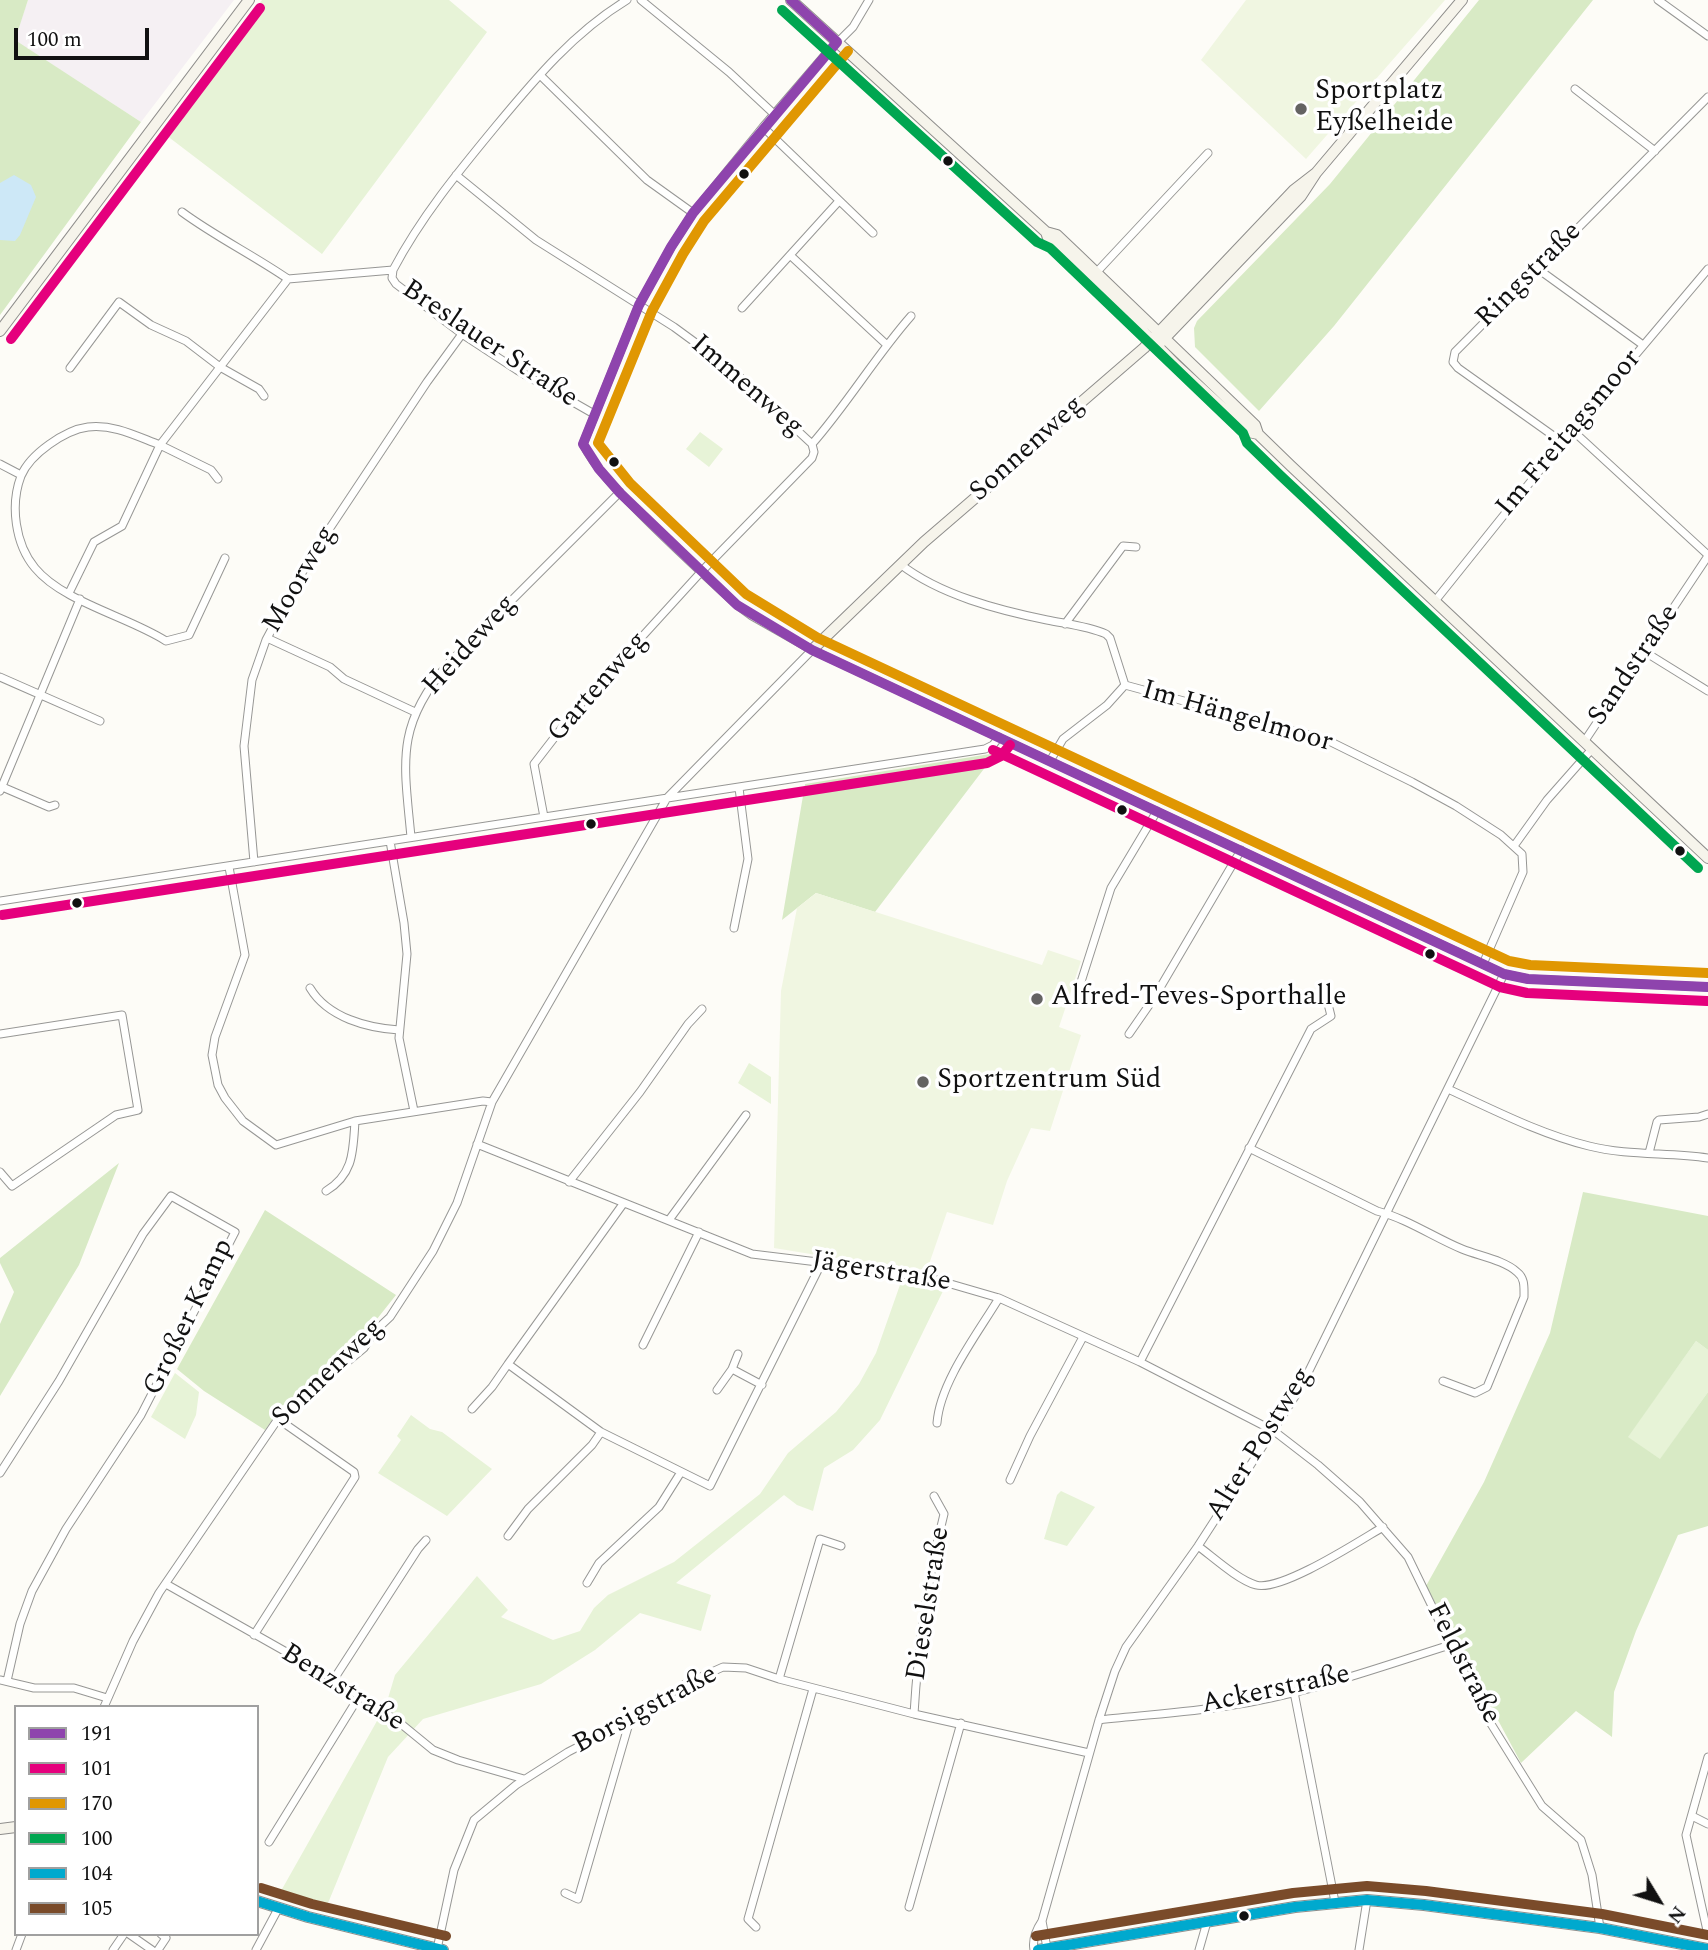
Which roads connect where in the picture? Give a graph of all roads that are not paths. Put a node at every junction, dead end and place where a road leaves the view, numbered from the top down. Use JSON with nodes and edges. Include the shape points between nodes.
{"nodes":[{"id":1,"x":248,"y":0,"type":"edge"},
{"id":2,"x":627,"y":0,"type":"edge"},
{"id":3,"x":641,"y":0,"type":"edge"},
{"id":4,"x":791,"y":0,"type":"edge"},
{"id":5,"x":869,"y":0,"type":"edge"},
{"id":6,"x":1462,"y":0,"type":"edge"},
{"id":7,"x":1658,"y":0,"type":"edge"},
{"id":8,"x":1708,"y":36,"type":"edge"},
{"id":9,"x":837,"y":42,"type":"junction"},
{"id":10,"x":540,"y":75,"type":"junction"},
{"id":11,"x":1574,"y":89,"type":"dead end"},
{"id":12,"x":1708,"y":97,"type":"edge"},
{"id":13,"x":774,"y":114,"type":"junction"},
{"id":14,"x":763,"y":127,"type":"junction"},
{"id":15,"x":1655,"y":151,"type":"junction"},
{"id":16,"x":1208,"y":153,"type":"dead end"},
{"id":17,"x":456,"y":175,"type":"junction"},
{"id":18,"x":839,"y":201,"type":"junction"},
{"id":19,"x":182,"y":212,"type":"dead end"},
{"id":20,"x":693,"y":213,"type":"junction"},
{"id":21,"x":873,"y":233,"type":"dead end"},
{"id":22,"x":791,"y":256,"type":"junction"},
{"id":23,"x":1538,"y":269,"type":"junction"},
{"id":24,"x":1708,"y":269,"type":"edge"},
{"id":25,"x":393,"y":270,"type":"junction"},
{"id":26,"x":1093,"y":276,"type":"junction"},
{"id":27,"x":288,"y":279,"type":"junction"},
{"id":28,"x":639,"y":305,"type":"junction"},
{"id":29,"x":742,"y":308,"type":"dead end"},
{"id":30,"x":911,"y":316,"type":"dead end"},
{"id":31,"x":0,"y":331,"type":"edge"},
{"id":32,"x":462,"y":334,"type":"junction"},
{"id":33,"x":1155,"y":341,"type":"junction"},
{"id":34,"x":887,"y":345,"type":"junction"},
{"id":35,"x":1643,"y":345,"type":"junction"},
{"id":36,"x":220,"y":367,"type":"junction"},
{"id":37,"x":70,"y":368,"type":"dead end"},
{"id":38,"x":264,"y":396,"type":"dead end"},
{"id":39,"x":594,"y":414,"type":"junction"},
{"id":40,"x":1572,"y":430,"type":"junction"},
{"id":41,"x":1562,"y":442,"type":"junction"},
{"id":42,"x":812,"y":444,"type":"junction"},
{"id":43,"x":160,"y":445,"type":"junction"},
{"id":44,"x":0,"y":464,"type":"edge"},
{"id":45,"x":21,"y":475,"type":"junction"},
{"id":46,"x":218,"y":479,"type":"dead end"},
{"id":47,"x":620,"y":492,"type":"junction"},
{"id":48,"x":1136,"y":547,"type":"dead end"},
{"id":49,"x":1708,"y":555,"type":"edge"},
{"id":50,"x":225,"y":558,"type":"dead end"},
{"id":51,"x":900,"y":564,"type":"junction"},
{"id":52,"x":701,"y":572,"type":"junction"},
{"id":53,"x":69,"y":593,"type":"junction"},
{"id":54,"x":80,"y":599,"type":"junction"},
{"id":55,"x":1435,"y":601,"type":"junction"},
{"id":56,"x":1065,"y":624,"type":"junction"},
{"id":57,"x":267,"y":638,"type":"junction"},
{"id":58,"x":812,"y":650,"type":"junction"},
{"id":59,"x":1645,"y":652,"type":"junction"},
{"id":60,"x":0,"y":677,"type":"edge"},
{"id":61,"x":1125,"y":685,"type":"junction"},
{"id":62,"x":1708,"y":691,"type":"edge"},
{"id":63,"x":40,"y":694,"type":"junction"},
{"id":64,"x":415,"y":712,"type":"junction"},
{"id":65,"x":100,"y":721,"type":"dead end"},
{"id":66,"x":999,"y":737,"type":"junction"},
{"id":67,"x":1587,"y":749,"type":"junction"},
{"id":68,"x":1050,"y":761,"type":"junction"},
{"id":69,"x":1,"y":788,"type":"edge"},
{"id":70,"x":739,"y":788,"type":"junction"},
{"id":71,"x":667,"y":798,"type":"junction"},
{"id":72,"x":55,"y":806,"type":"dead end"},
{"id":73,"x":1157,"y":810,"type":"junction"},
{"id":74,"x":544,"y":817,"type":"junction"},
{"id":75,"x":411,"y":838,"type":"junction"},
{"id":76,"x":390,"y":841,"type":"junction"},
{"id":77,"x":1514,"y":846,"type":"junction"},
{"id":78,"x":1241,"y":850,"type":"junction"},
{"id":79,"x":1708,"y":858,"type":"edge"},
{"id":80,"x":254,"y":862,"type":"junction"},
{"id":81,"x":229,"y":867,"type":"junction"},
{"id":82,"x":0,"y":901,"type":"edge"},
{"id":83,"x":734,"y":928,"type":"dead end"},
{"id":84,"x":1483,"y":964,"type":"junction"},
{"id":85,"x":1504,"y":974,"type":"junction"},
{"id":86,"x":1080,"y":985,"type":"dead end"},
{"id":87,"x":1708,"y":987,"type":"edge"},
{"id":88,"x":310,"y":988,"type":"dead end"},
{"id":89,"x":1328,"y":1004,"type":"dead end"},
{"id":90,"x":702,"y":1009,"type":"dead end"},
{"id":91,"x":400,"y":1030,"type":"junction"},
{"id":92,"x":0,"y":1034,"type":"edge"},
{"id":93,"x":1129,"y":1034,"type":"dead end"},
{"id":94,"x":1448,"y":1089,"type":"junction"},
{"id":95,"x":492,"y":1102,"type":"junction"},
{"id":96,"x":414,"y":1111,"type":"junction"},
{"id":97,"x":1708,"y":1114,"type":"edge"},
{"id":98,"x":746,"y":1115,"type":"dead end"},
{"id":99,"x":355,"y":1121,"type":"junction"},
{"id":100,"x":477,"y":1144,"type":"junction"},
{"id":101,"x":1249,"y":1148,"type":"junction"},
{"id":102,"x":1649,"y":1153,"type":"junction"},
{"id":103,"x":1708,"y":1158,"type":"edge"},
{"id":104,"x":0,"y":1172,"type":"edge"},
{"id":105,"x":569,"y":1182,"type":"junction"},
{"id":106,"x":326,"y":1191,"type":"dead end"},
{"id":107,"x":623,"y":1204,"type":"junction"},
{"id":108,"x":1386,"y":1213,"type":"junction"},
{"id":109,"x":669,"y":1220,"type":"junction"},
{"id":110,"x":699,"y":1232,"type":"junction"},
{"id":111,"x":822,"y":1262,"type":"junction"},
{"id":112,"x":999,"y":1298,"type":"junction"},
{"id":113,"x":1083,"y":1337,"type":"junction"},
{"id":114,"x":643,"y":1345,"type":"dead end"},
{"id":115,"x":738,"y":1354,"type":"dead end"},
{"id":116,"x":1140,"y":1362,"type":"junction"},
{"id":117,"x":509,"y":1364,"type":"junction"},
{"id":118,"x":732,"y":1369,"type":"junction"},
{"id":119,"x":1443,"y":1381,"type":"dead end"},
{"id":120,"x":762,"y":1385,"type":"junction"},
{"id":121,"x":717,"y":1390,"type":"dead end"},
{"id":122,"x":472,"y":1409,"type":"dead end"},
{"id":123,"x":278,"y":1419,"type":"junction"},
{"id":124,"x":937,"y":1423,"type":"dead end"},
{"id":125,"x":1274,"y":1431,"type":"junction"},
{"id":126,"x":601,"y":1432,"type":"junction"},
{"id":127,"x":681,"y":1472,"type":"junction"},
{"id":128,"x":0,"y":1473,"type":"edge"},
{"id":129,"x":1010,"y":1480,"type":"dead end"},
{"id":130,"x":934,"y":1496,"type":"dead end"},
{"id":131,"x":1383,"y":1527,"type":"junction"},
{"id":132,"x":508,"y":1536,"type":"dead end"},
{"id":133,"x":426,"y":1540,"type":"dead end"},
{"id":134,"x":841,"y":1546,"type":"dead end"},
{"id":135,"x":1198,"y":1546,"type":"junction"},
{"id":136,"x":587,"y":1583,"type":"dead end"},
{"id":137,"x":166,"y":1584,"type":"junction"},
{"id":138,"x":254,"y":1635,"type":"junction"},
{"id":139,"x":1450,"y":1645,"type":"junction"},
{"id":140,"x":334,"y":1679,"type":"junction"},
{"id":141,"x":779,"y":1679,"type":"junction"},
{"id":142,"x":4,"y":1681,"type":"edge"},
{"id":143,"x":813,"y":1689,"type":"junction"},
{"id":144,"x":1294,"y":1692,"type":"junction"},
{"id":145,"x":360,"y":1695,"type":"junction"},
{"id":146,"x":107,"y":1698,"type":"junction"},
{"id":147,"x":105,"y":1705,"type":"edge"},
{"id":148,"x":914,"y":1714,"type":"junction"},
{"id":149,"x":630,"y":1720,"type":"junction"},
{"id":150,"x":1098,"y":1720,"type":"junction"},
{"id":151,"x":961,"y":1723,"type":"junction"},
{"id":152,"x":1089,"y":1753,"type":"junction"},
{"id":153,"x":1708,"y":1757,"type":"edge"},
{"id":154,"x":524,"y":1779,"type":"junction"},
{"id":155,"x":1692,"y":1816,"type":"junction"},
{"id":156,"x":1708,"y":1824,"type":"edge"},
{"id":157,"x":269,"y":1842,"type":"dead end"},
{"id":158,"x":565,"y":1894,"type":"dead end"},
{"id":159,"x":1367,"y":1900,"type":"junction"},
{"id":160,"x":259,"y":1902,"type":"edge"},
{"id":161,"x":1335,"y":1902,"type":"junction"},
{"id":162,"x":909,"y":1907,"type":"dead end"},
{"id":163,"x":278,"y":1909,"type":"junction"},
{"id":164,"x":1042,"y":1921,"type":"junction"},
{"id":165,"x":1207,"y":1922,"type":"junction"},
{"id":166,"x":756,"y":1927,"type":"dead end"},
{"id":167,"x":1600,"y":1928,"type":"junction"},
{"id":168,"x":1708,"y":1935,"type":"edge"},
{"id":169,"x":125,"y":1936,"type":"edge"},
{"id":170,"x":130,"y":1936,"type":"edge"},
{"id":171,"x":164,"y":1936,"type":"edge"},
{"id":172,"x":440,"y":1949,"type":"edge"},
{"id":173,"x":1040,"y":1949,"type":"edge"},
{"id":174,"x":1708,"y":1949,"type":"edge"},
{"id":175,"x":113,"y":1950,"type":"edge"},
{"id":176,"x":152,"y":1950,"type":"edge"},
{"id":177,"x":158,"y":1950,"type":"edge"},
{"id":178,"x":256,"y":1950,"type":"edge"},
{"id":179,"x":1199,"y":1950,"type":"edge"},
{"id":180,"x":1359,"y":1950,"type":"edge"}],
"edges":[{"from":1,"to":31,"type":"street"},
{"from":2,"to":10,"type":"street","via":[[581,33]]},
{"from":3,"to":13,"type":"street"},
{"from":4,"to":9,"type":"street"},
{"from":5,"to":9,"type":"street","via":[[853,27]]},
{"from":6,"to":33,"type":"street","name":"Sonnenweg","via":[[1316,173],[1294,190]]},
{"from":7,"to":8,"type":"street"},
{"from":9,"to":13,"type":"street"},
{"from":9,"to":26,"type":"street","via":[[1046,232],[1057,235]]},
{"from":10,"to":17,"type":"street"},
{"from":10,"to":20,"type":"street","via":[[647,180]]},
{"from":11,"to":15,"type":"street"},
{"from":12,"to":15,"type":"street","name":"Ringstraße"},
{"from":13,"to":14,"type":"street"},
{"from":14,"to":18,"type":"street"},
{"from":14,"to":20,"type":"street"},
{"from":15,"to":23,"type":"street","name":"Ringstraße"},
{"from":16,"to":26,"type":"street"},
{"from":17,"to":25,"type":"street","via":[[422,218]]},
{"from":17,"to":28,"type":"street","name":"Immenweg","via":[[536,240]]},
{"from":18,"to":21,"type":"street"},
{"from":18,"to":22,"type":"street"},
{"from":19,"to":27,"type":"street"},
{"from":20,"to":28,"type":"street"},
{"from":22,"to":29,"type":"street"},
{"from":22,"to":34,"type":"street"},
{"from":23,"to":35,"type":"street"},
{"from":23,"to":41,"type":"street","name":"Ringstraße","via":[[1455,352],[1453,362]]},
{"from":24,"to":35,"type":"street","name":"Im Freitagsmoor"},
{"from":25,"to":27,"type":"street"},
{"from":25,"to":32,"type":"street","name":"Breslauer Straße","via":[[396,284]]},
{"from":26,"to":33,"type":"street"},
{"from":27,"to":36,"type":"street"},
{"from":28,"to":39,"type":"street"},
{"from":28,"to":42,"type":"street","name":"Immenweg","via":[[730,368]]},
{"from":30,"to":34,"type":"street"},
{"from":32,"to":39,"type":"street","name":"Breslauer Straße"},
{"from":32,"to":57,"type":"street","name":"Moorweg","via":[[310,558]]},
{"from":33,"to":51,"type":"street","name":"Sonnenweg"},
{"from":33,"to":55,"type":"street","via":[[1255,425],[1258,435]]},
{"from":34,"to":42,"type":"street"},
{"from":35,"to":40,"type":"street","name":"Im Freitagsmoor"},
{"from":36,"to":37,"type":"street","via":[[119,302]]},
{"from":36,"to":38,"type":"street","via":[[259,388]]},
{"from":36,"to":43,"type":"street"},
{"from":39,"to":47,"type":"street","via":[[583,444]]},
{"from":40,"to":41,"type":"street","name":"Im Freitagsmoor"},
{"from":40,"to":49,"type":"street"},
{"from":41,"to":55,"type":"street","name":"Im Freitagsmoor"},
{"from":42,"to":52,"type":"street","name":"Immenweg","via":[[812,458]]},
{"from":43,"to":45,"type":"street","via":[[112,426],[68,431]]},
{"from":43,"to":46,"type":"street","via":[[211,470]]},
{"from":43,"to":53,"type":"street","via":[[122,526],[94,542]]},
{"from":44,"to":45,"type":"street"},
{"from":45,"to":53,"type":"street","via":[[15,517],[19,536],[34,568]]},
{"from":47,"to":52,"type":"street"},
{"from":47,"to":64,"type":"street","name":"Heideweg","via":[[448,664]]},
{"from":48,"to":56,"type":"street","via":[[1124,546]]},
{"from":49,"to":59,"type":"street","name":"Sandstraße"},
{"from":50,"to":54,"type":"street","via":[[189,635],[166,641]]},
{"from":51,"to":56,"type":"street","via":[[977,603]]},
{"from":51,"to":58,"type":"street","name":"Sonnenweg"},
{"from":52,"to":58,"type":"street","via":[[752,616]]},
{"from":52,"to":74,"type":"street","name":"Gartenweg","via":[[578,707],[534,764]]},
{"from":53,"to":54,"type":"street"},
{"from":54,"to":63,"type":"street"},
{"from":55,"to":67,"type":"street"},
{"from":56,"to":61,"type":"street","via":[[1098,630],[1110,638]]},
{"from":57,"to":64,"type":"street"},
{"from":57,"to":80,"type":"street","name":"Moorweg","via":[[253,680],[244,746]]},
{"from":58,"to":66,"type":"street"},
{"from":58,"to":71,"type":"street","name":"Sonnenweg"},
{"from":59,"to":62,"type":"street"},
{"from":59,"to":67,"type":"street","name":"Sandstraße"},
{"from":60,"to":63,"type":"street"},
{"from":61,"to":68,"type":"street","name":"Im Hängelmoor","via":[[1063,739]]},
{"from":61,"to":77,"type":"street","name":"Im Hängelmoor","via":[[1326,740],[1456,806]]},
{"from":63,"to":65,"type":"street"},
{"from":63,"to":69,"type":"street"},
{"from":64,"to":75,"type":"street","name":"Heideweg","via":[[405,753]]},
{"from":66,"to":68,"type":"street"},
{"from":66,"to":70,"type":"street","via":[[985,749]]},
{"from":67,"to":77,"type":"street"},
{"from":67,"to":79,"type":"street"},
{"from":68,"to":73,"type":"street"},
{"from":69,"to":72,"type":"street"},
{"from":70,"to":71,"type":"street"},
{"from":70,"to":83,"type":"street","via":[[748,859]]},
{"from":71,"to":74,"type":"street"},
{"from":71,"to":95,"type":"street","name":"Sonnenweg"},
{"from":73,"to":78,"type":"street"},
{"from":73,"to":86,"type":"street","via":[[1111,888]]},
{"from":74,"to":75,"type":"street"},
{"from":75,"to":76,"type":"street"},
{"from":76,"to":80,"type":"street"},
{"from":76,"to":91,"type":"street","via":[[407,954]]},
{"from":77,"to":84,"type":"street","via":[[1521,854],[1523,872]]},
{"from":78,"to":84,"type":"street"},
{"from":78,"to":93,"type":"street"},
{"from":80,"to":81,"type":"street"},
{"from":81,"to":82,"type":"street"},
{"from":81,"to":99,"type":"street","via":[[245,955],[215,1037],[212,1055],[218,1085],[243,1121],[276,1145]]},
{"from":84,"to":85,"type":"street"},
{"from":85,"to":87,"type":"street"},
{"from":85,"to":94,"type":"street","name":"Alter Postweg"},
{"from":88,"to":91,"type":"street","via":[[324,1006],[342,1016],[380,1029]]},
{"from":89,"to":101,"type":"street","via":[[1331,1016],[1311,1029]]},
{"from":90,"to":105,"type":"street"},
{"from":91,"to":96,"type":"street"},
{"from":92,"to":104,"type":"street","via":[[121,1015],[138,1110],[117,1115],[12,1186]]},
{"from":94,"to":102,"type":"street","via":[[1590,1147]]},
{"from":94,"to":108,"type":"street","name":"Alter Postweg"},
{"from":95,"to":96,"type":"street"},
{"from":95,"to":100,"type":"street","name":"Sonnenweg"},
{"from":96,"to":99,"type":"street"},
{"from":97,"to":102,"type":"street","via":[[1659,1119]]},
{"from":98,"to":109,"type":"street"},
{"from":99,"to":106,"type":"street","via":[[352,1160],[338,1184]]},
{"from":100,"to":105,"type":"street","name":"Jägerstraße"},
{"from":100,"to":123,"type":"street","name":"Sonnenweg","via":[[457,1203],[433,1251],[390,1317],[364,1348]]},
{"from":101,"to":108,"type":"street"},
{"from":101,"to":116,"type":"street"},
{"from":102,"to":103,"type":"street"},
{"from":105,"to":107,"type":"street","name":"Jägerstraße"},
{"from":107,"to":109,"type":"street","name":"Jägerstraße"},
{"from":107,"to":117,"type":"street"},
{"from":108,"to":119,"type":"street","via":[[1512,1268],[1524,1284],[1524,1297],[1487,1387],[1475,1393]]},
{"from":108,"to":125,"type":"street","name":"Alter Postweg","via":[[1301,1387]]},
{"from":109,"to":110,"type":"street","name":"Jägerstraße"},
{"from":110,"to":111,"type":"street","name":"Jägerstraße","via":[[752,1254]]},
{"from":110,"to":114,"type":"street"},
{"from":111,"to":112,"type":"street","name":"Jägerstraße","via":[[937,1280]]},
{"from":111,"to":120,"type":"street"},
{"from":112,"to":113,"type":"street","name":"Jägerstraße"},
{"from":112,"to":124,"type":"street","via":[[938,1407]]},
{"from":113,"to":116,"type":"street","name":"Jägerstraße"},
{"from":113,"to":129,"type":"street"},
{"from":115,"to":118,"type":"street"},
{"from":116,"to":125,"type":"street","name":"Jägerstraße"},
{"from":117,"to":122,"type":"street"},
{"from":117,"to":126,"type":"street"},
{"from":118,"to":120,"type":"street"},
{"from":118,"to":121,"type":"street"},
{"from":120,"to":127,"type":"street","via":[[710,1486]]},
{"from":123,"to":137,"type":"street","name":"Sonnenweg"},
{"from":123,"to":138,"type":"street","via":[[355,1477]]},
{"from":125,"to":131,"type":"street","name":"Feldstraße","via":[[1318,1465]]},
{"from":125,"to":135,"type":"street","name":"Alter Postweg"},
{"from":126,"to":127,"type":"street"},
{"from":126,"to":132,"type":"street"},
{"from":127,"to":136,"type":"street","via":[[659,1507],[600,1563]]},
{"from":128,"to":142,"type":"street","name":"Großer Kamp","via":[[143,1234],[171,1196],[235,1232],[141,1415],[66,1529],[32,1591]]},
{"from":130,"to":148,"type":"street","name":"Dieselstraße","via":[[944,1514],[926,1595]]},
{"from":131,"to":135,"type":"street","via":[[1324,1562],[1270,1586],[1247,1581]]},
{"from":131,"to":139,"type":"street","name":"Feldstraße","via":[[1408,1557]]},
{"from":133,"to":140,"type":"street"},
{"from":134,"to":141,"type":"street","via":[[820,1539]]},
{"from":135,"to":150,"type":"street","name":"Alter Postweg","via":[[1126,1647]]},
{"from":137,"to":138,"type":"street","name":"Benzstraße"},
{"from":137,"to":146,"type":"street","name":"Sonnenweg"},
{"from":138,"to":140,"type":"street","name":"Benzstraße"},
{"from":139,"to":144,"type":"street","name":"Ackerstraße"},
{"from":139,"to":167,"type":"street","name":"Feldstraße","via":[[1483,1711],[1542,1806],[1581,1840]]},
{"from":140,"to":145,"type":"street","name":"Benzstraße"},
{"from":141,"to":143,"type":"street","name":"Borsigstraße"},
{"from":141,"to":149,"type":"street","name":"Borsigstraße","via":[[746,1668],[723,1667],[685,1684]]},
{"from":142,"to":146,"type":"street","name":"Großer Kamp","via":[[34,1688],[74,1688]]},
{"from":143,"to":148,"type":"street","name":"Borsigstraße"},
{"from":143,"to":166,"type":"street","via":[[748,1919]]},
{"from":144,"to":150,"type":"street","name":"Ackerstraße","via":[[1228,1706]]},
{"from":144,"to":161,"type":"street"},
{"from":145,"to":154,"type":"street","name":"Benzstraße","via":[[433,1749]]},
{"from":145,"to":157,"type":"street"},
{"from":146,"to":147,"type":"street","name":"Sonnenweg"},
{"from":148,"to":151,"type":"street","name":"Borsigstraße"},
{"from":149,"to":154,"type":"street","name":"Borsigstraße"},
{"from":149,"to":158,"type":"street","via":[[578,1899]]},
{"from":150,"to":152,"type":"street","name":"Alter Postweg"},
{"from":151,"to":152,"type":"street","name":"Borsigstraße"},
{"from":151,"to":162,"type":"street"},
{"from":152,"to":164,"type":"street","name":"Alter Postweg"},
{"from":153,"to":155,"type":"street"},
{"from":154,"to":172,"type":"street","name":"Borsigstraße","via":[[474,1820],[454,1870]]},
{"from":155,"to":156,"type":"street"},
{"from":155,"to":168,"type":"street","via":[[1686,1835]]},
{"from":159,"to":161,"type":"street"},
{"from":159,"to":167,"type":"street"},
{"from":159,"to":180,"type":"street"},
{"from":160,"to":163,"type":"street"},
{"from":161,"to":165,"type":"street"},
{"from":163,"to":172,"type":"street"},
{"from":163,"to":178,"type":"street"},
{"from":164,"to":173,"type":"street","name":"Alter Postweg"},
{"from":164,"to":173,"type":"street","name":"Alter Postweg","via":[[1033,1941]]},
{"from":165,"to":173,"type":"street"},
{"from":165,"to":179,"type":"street"},
{"from":167,"to":174,"type":"street"},
{"from":169,"to":175,"type":"street"},
{"from":170,"to":176,"type":"street"},
{"from":171,"to":177,"type":"street"}]}
